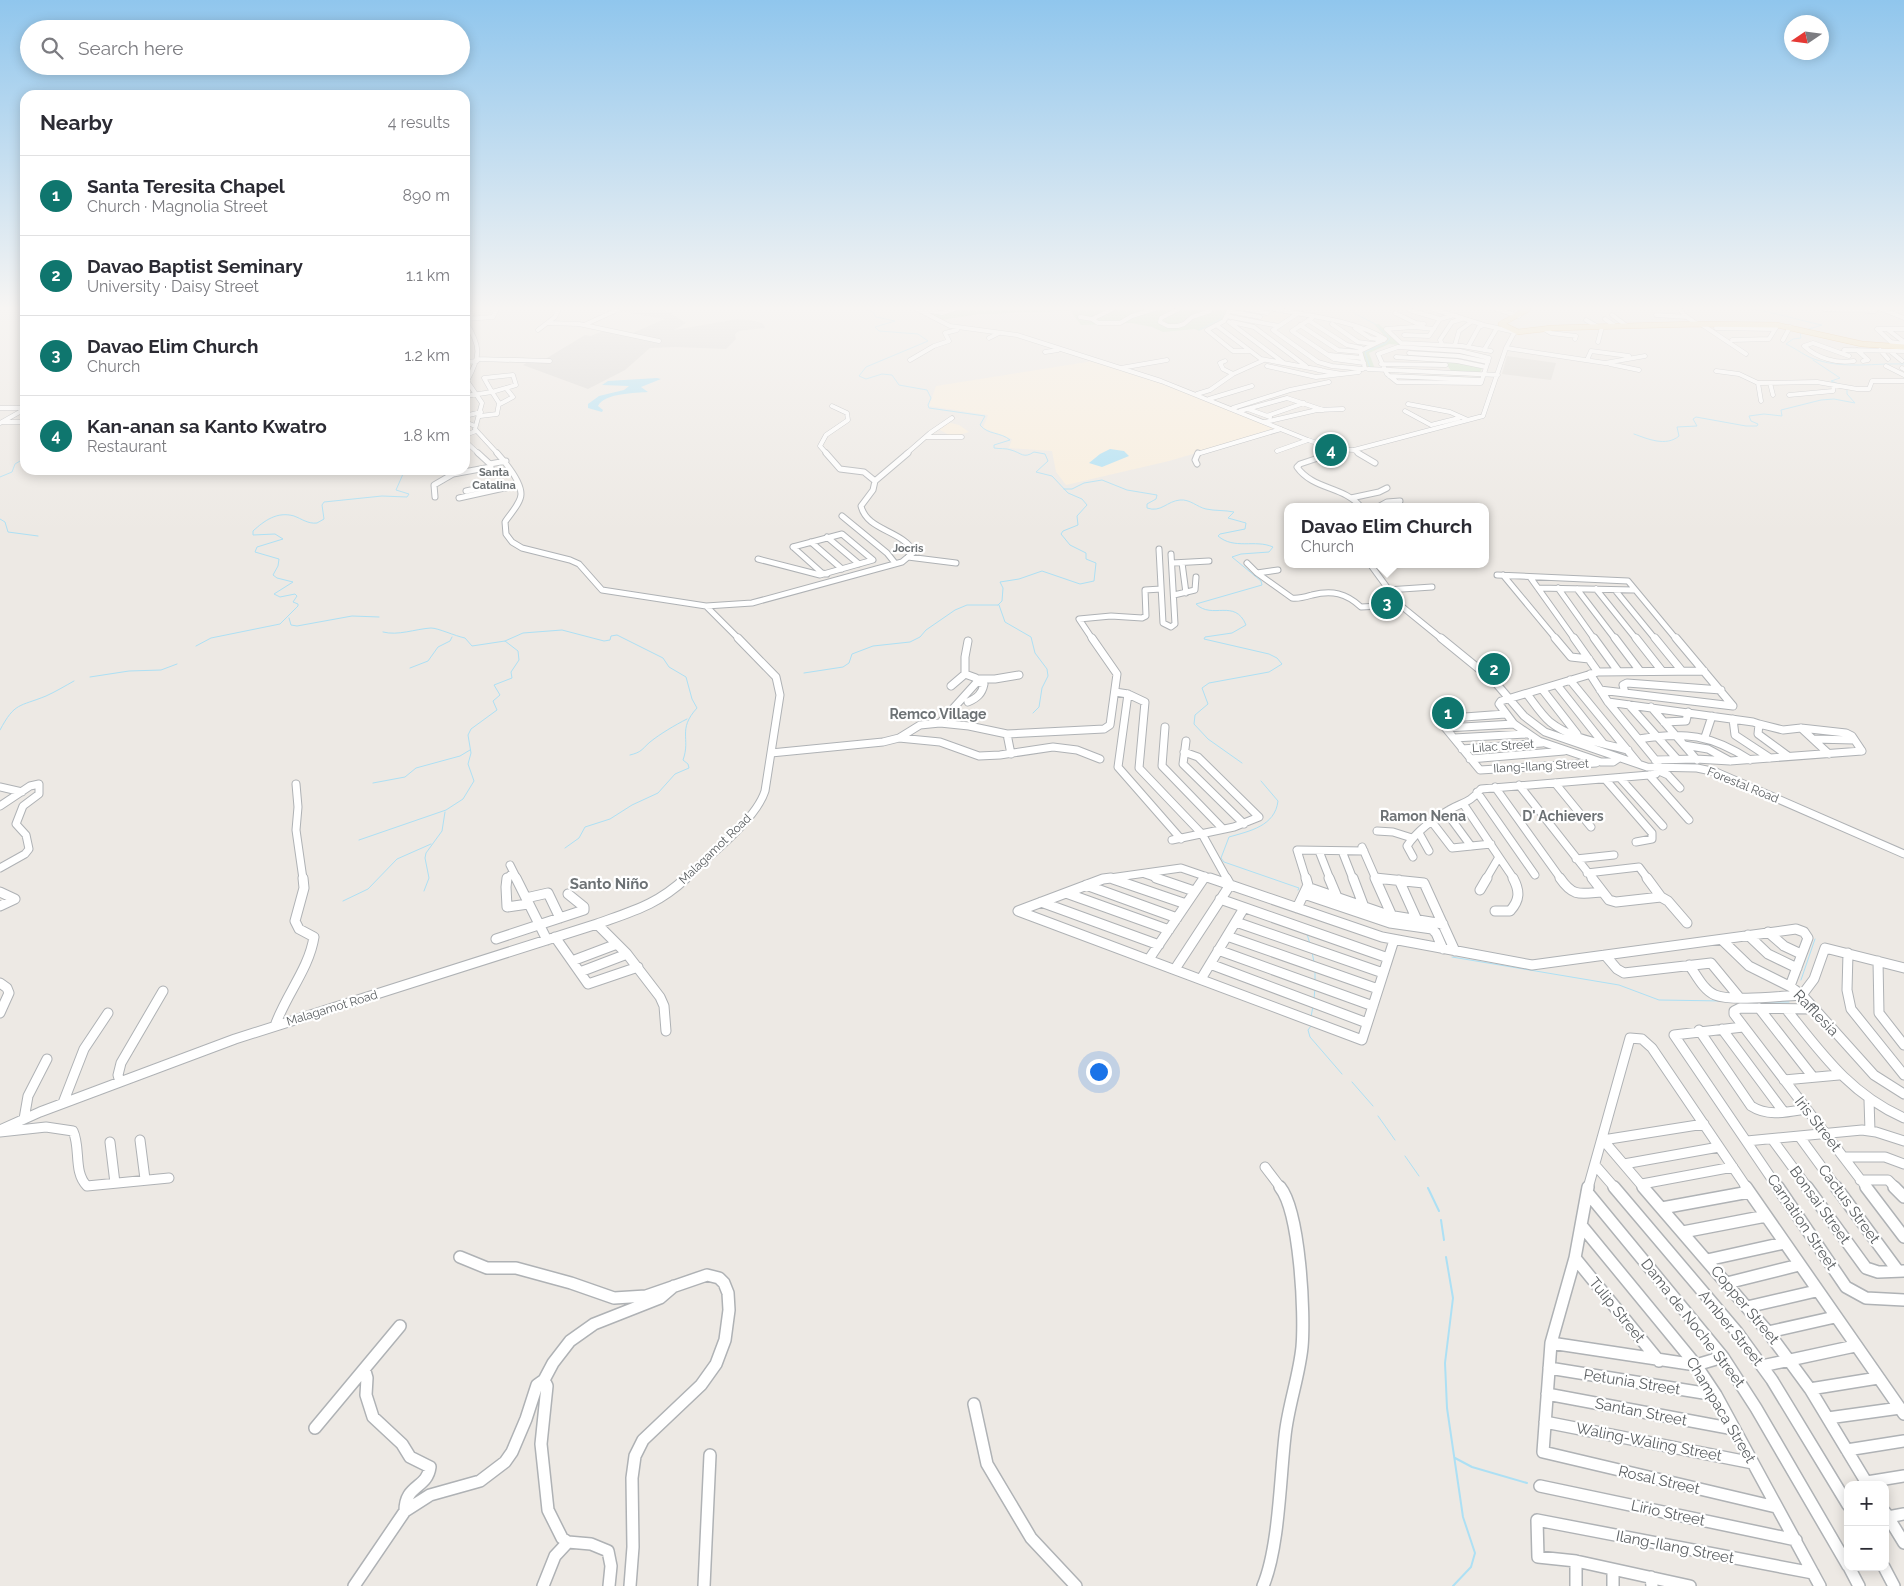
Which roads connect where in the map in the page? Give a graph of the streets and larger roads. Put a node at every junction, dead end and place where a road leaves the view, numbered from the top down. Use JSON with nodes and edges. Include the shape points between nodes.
{"nodes":[{"id":1,"x":486,"y":383,"type":"edge"},
{"id":2,"x":500,"y":383,"type":"edge"},
{"id":3,"x":514,"y":383,"type":"edge"},
{"id":4,"x":1164,"y":383,"type":"edge"},
{"id":5,"x":1222,"y":383,"type":"edge"},
{"id":6,"x":1324,"y":383,"type":"edge"},
{"id":7,"x":1495,"y":383,"type":"edge"},
{"id":8,"x":1758,"y":383,"type":"edge"},
{"id":9,"x":1770,"y":383,"type":"edge"},
{"id":10,"x":1783,"y":383,"type":"edge"},
{"id":11,"x":1794,"y":383,"type":"edge"},
{"id":12,"x":1808,"y":383,"type":"edge"},
{"id":13,"x":1821,"y":383,"type":"joint"},
{"id":14,"x":1871,"y":383,"type":"edge"},
{"id":15,"x":470,"y":386,"type":"edge"},
{"id":16,"x":1252,"y":386,"type":"dead end"},
{"id":17,"x":1834,"y":386,"type":"junction"},
{"id":18,"x":506,"y":388,"type":"junction"},
{"id":19,"x":491,"y":389,"type":"junction"},
{"id":20,"x":1810,"y":392,"type":"junction"},
{"id":21,"x":1823,"y":392,"type":"junction"},
{"id":22,"x":475,"y":394,"type":"junction"},
{"id":23,"x":1196,"y":394,"type":"junction"},
{"id":24,"x":1799,"y":394,"type":"junction"},
{"id":25,"x":470,"y":395,"type":"edge"},
{"id":26,"x":1773,"y":395,"type":"dead end"},
{"id":27,"x":1209,"y":399,"type":"junction"},
{"id":28,"x":1761,"y":401,"type":"dead end"},
{"id":29,"x":1304,"y":403,"type":"junction"},
{"id":30,"x":500,"y":404,"type":"junction"},
{"id":31,"x":1408,"y":404,"type":"dead end"},
{"id":32,"x":832,"y":406,"type":"dead end"},
{"id":33,"x":0,"y":408,"type":"edge"},
{"id":34,"x":1232,"y":409,"type":"junction"},
{"id":35,"x":1250,"y":409,"type":"junction"},
{"id":36,"x":1343,"y":409,"type":"dead end"},
{"id":37,"x":20,"y":410,"type":"edge"},
{"id":38,"x":20,"y":410,"type":"edge"},
{"id":39,"x":1323,"y":410,"type":"junction"},
{"id":40,"x":1405,"y":411,"type":"dead end"},
{"id":41,"x":20,"y":412,"type":"edge"},
{"id":42,"x":1240,"y":412,"type":"junction"},
{"id":43,"x":0,"y":413,"type":"edge"},
{"id":44,"x":480,"y":414,"type":"junction"},
{"id":45,"x":470,"y":415,"type":"edge"},
{"id":46,"x":1267,"y":416,"type":"junction"},
{"id":47,"x":952,"y":418,"type":"dead end"},
{"id":48,"x":1459,"y":418,"type":"junction"},
{"id":49,"x":1275,"y":419,"type":"junction"},
{"id":50,"x":1469,"y":420,"type":"junction"},
{"id":51,"x":20,"y":422,"type":"edge"},
{"id":52,"x":1265,"y":422,"type":"junction"},
{"id":53,"x":1,"y":423,"type":"edge"},
{"id":54,"x":470,"y":425,"type":"edge"},
{"id":55,"x":11,"y":426,"type":"dead end"},
{"id":56,"x":476,"y":428,"type":"junction"},
{"id":57,"x":1281,"y":429,"type":"junction"},
{"id":58,"x":470,"y":432,"type":"edge"},
{"id":59,"x":926,"y":437,"type":"junction"},
{"id":60,"x":962,"y":437,"type":"dead end"},
{"id":61,"x":1308,"y":440,"type":"junction"},
{"id":62,"x":470,"y":446,"type":"edge"},
{"id":63,"x":1341,"y":450,"type":"junction"},
{"id":64,"x":1354,"y":450,"type":"junction"},
{"id":65,"x":1277,"y":451,"type":"dead end"},
{"id":66,"x":506,"y":460,"type":"junction"},
{"id":67,"x":1375,"y":463,"type":"dead end"},
{"id":68,"x":1197,"y":464,"type":"dead end"},
{"id":69,"x":492,"y":467,"type":"junction"},
{"id":70,"x":470,"y":471,"type":"edge"},
{"id":71,"x":451,"y":475,"type":"edge"},
{"id":72,"x":875,"y":481,"type":"junction"},
{"id":73,"x":518,"y":486,"type":"junction"},
{"id":74,"x":505,"y":488,"type":"junction"},
{"id":75,"x":1387,"y":488,"type":"dead end"},
{"id":76,"x":466,"y":491,"type":"dead end"},
{"id":77,"x":435,"y":497,"type":"dead end"},
{"id":78,"x":459,"y":498,"type":"dead end"},
{"id":79,"x":1351,"y":498,"type":"junction"},
{"id":80,"x":1400,"y":501,"type":"dead end"},
{"id":81,"x":1357,"y":503,"type":"edge"},
{"id":82,"x":1384,"y":503,"type":"edge"},
{"id":83,"x":842,"y":516,"type":"dead end"},
{"id":84,"x":827,"y":537,"type":"junction"},
{"id":85,"x":811,"y":542,"type":"junction"},
{"id":86,"x":1159,"y":549,"type":"dead end"},
{"id":87,"x":1170,"y":554,"type":"dead end"},
{"id":88,"x":908,"y":557,"type":"junction"},
{"id":89,"x":758,"y":559,"type":"dead end"},
{"id":90,"x":1209,"y":561,"type":"dead end"},
{"id":91,"x":894,"y":563,"type":"junction"},
{"id":92,"x":956,"y":563,"type":"dead end"},
{"id":93,"x":1172,"y":563,"type":"junction"},
{"id":94,"x":1182,"y":563,"type":"junction"},
{"id":95,"x":1247,"y":563,"type":"dead end"},
{"id":96,"x":859,"y":564,"type":"junction"},
{"id":97,"x":1373,"y":568,"type":"edge"},
{"id":98,"x":842,"y":569,"type":"junction"},
{"id":99,"x":1278,"y":570,"type":"dead end"},
{"id":100,"x":1257,"y":573,"type":"junction"},
{"id":101,"x":823,"y":574,"type":"junction"},
{"id":102,"x":1196,"y":577,"type":"dead end"},
{"id":103,"x":1530,"y":577,"type":"junction"},
{"id":104,"x":832,"y":581,"type":"junction"},
{"id":105,"x":1432,"y":587,"type":"dead end"},
{"id":106,"x":1161,"y":588,"type":"junction"},
{"id":107,"x":1174,"y":588,"type":"junction"},
{"id":108,"x":1538,"y":588,"type":"junction"},
{"id":109,"x":1558,"y":588,"type":"junction"},
{"id":110,"x":1576,"y":589,"type":"junction"},
{"id":111,"x":1596,"y":589,"type":"junction"},
{"id":112,"x":1387,"y":590,"type":"junction"},
{"id":113,"x":1615,"y":590,"type":"junction"},
{"id":114,"x":1634,"y":590,"type":"junction"},
{"id":115,"x":1186,"y":593,"type":"junction"},
{"id":116,"x":1174,"y":595,"type":"junction"},
{"id":117,"x":1400,"y":605,"type":"junction"},
{"id":118,"x":706,"y":606,"type":"junction"},
{"id":119,"x":968,"y":641,"type":"dead end"},
{"id":120,"x":1589,"y":659,"type":"junction"},
{"id":121,"x":1618,"y":671,"type":"junction"},
{"id":122,"x":1640,"y":671,"type":"junction"},
{"id":123,"x":1662,"y":671,"type":"junction"},
{"id":124,"x":1682,"y":671,"type":"junction"},
{"id":125,"x":1704,"y":671,"type":"junction"},
{"id":126,"x":1598,"y":672,"type":"junction"},
{"id":127,"x":965,"y":674,"type":"junction"},
{"id":128,"x":1590,"y":674,"type":"junction"},
{"id":129,"x":1019,"y":675,"type":"dead end"},
{"id":130,"x":977,"y":680,"type":"junction"},
{"id":131,"x":1570,"y":680,"type":"junction"},
{"id":132,"x":1557,"y":684,"type":"junction"},
{"id":133,"x":951,"y":686,"type":"dead end"},
{"id":134,"x":1542,"y":689,"type":"junction"},
{"id":135,"x":1600,"y":690,"type":"junction"},
{"id":136,"x":1721,"y":690,"type":"junction"},
{"id":137,"x":1115,"y":692,"type":"junction"},
{"id":138,"x":1128,"y":694,"type":"junction"},
{"id":139,"x":1527,"y":694,"type":"junction"},
{"id":140,"x":1625,"y":694,"type":"junction"},
{"id":141,"x":1510,"y":699,"type":"junction"},
{"id":142,"x":968,"y":702,"type":"dead end"},
{"id":143,"x":1608,"y":702,"type":"junction"},
{"id":144,"x":1629,"y":705,"type":"junction"},
{"id":145,"x":1651,"y":707,"type":"junction"},
{"id":146,"x":1688,"y":712,"type":"junction"},
{"id":147,"x":1505,"y":714,"type":"junction"},
{"id":148,"x":1712,"y":716,"type":"junction"},
{"id":149,"x":1733,"y":719,"type":"junction"},
{"id":150,"x":1664,"y":722,"type":"junction"},
{"id":151,"x":940,"y":723,"type":"junction"},
{"id":152,"x":1514,"y":724,"type":"junction"},
{"id":153,"x":1759,"y":724,"type":"junction"},
{"id":154,"x":1165,"y":726,"type":"dead end"},
{"id":155,"x":1446,"y":728,"type":"junction"},
{"id":156,"x":1801,"y":728,"type":"junction"},
{"id":157,"x":1007,"y":734,"type":"junction"},
{"id":158,"x":1526,"y":734,"type":"junction"},
{"id":159,"x":1674,"y":734,"type":"junction"},
{"id":160,"x":1577,"y":735,"type":"junction"},
{"id":161,"x":1656,"y":735,"type":"junction"},
{"id":162,"x":1705,"y":736,"type":"junction"},
{"id":163,"x":899,"y":738,"type":"junction"},
{"id":164,"x":1454,"y":738,"type":"junction"},
{"id":165,"x":1638,"y":739,"type":"junction"},
{"id":166,"x":1813,"y":739,"type":"junction"},
{"id":167,"x":1186,"y":740,"type":"dead end"},
{"id":168,"x":1854,"y":740,"type":"junction"},
{"id":169,"x":1544,"y":743,"type":"junction"},
{"id":170,"x":1603,"y":743,"type":"junction"},
{"id":171,"x":1684,"y":745,"type":"junction"},
{"id":172,"x":1462,"y":749,"type":"junction"},
{"id":173,"x":1628,"y":750,"type":"junction"},
{"id":174,"x":1566,"y":751,"type":"junction"},
{"id":175,"x":1184,"y":752,"type":"junction"},
{"id":176,"x":771,"y":753,"type":"junction"},
{"id":177,"x":1011,"y":754,"type":"junction"},
{"id":178,"x":1830,"y":754,"type":"junction"},
{"id":179,"x":1788,"y":757,"type":"junction"},
{"id":180,"x":1619,"y":758,"type":"junction"},
{"id":181,"x":1770,"y":758,"type":"junction"},
{"id":182,"x":1100,"y":759,"type":"dead end"},
{"id":183,"x":1470,"y":759,"type":"junction"},
{"id":184,"x":1677,"y":759,"type":"junction"},
{"id":185,"x":1696,"y":759,"type":"junction"},
{"id":186,"x":1750,"y":760,"type":"junction"},
{"id":187,"x":1730,"y":761,"type":"junction"},
{"id":188,"x":1602,"y":762,"type":"junction"},
{"id":189,"x":1638,"y":764,"type":"junction"},
{"id":190,"x":1658,"y":766,"type":"junction"},
{"id":191,"x":1706,"y":769,"type":"junction"},
{"id":192,"x":1648,"y":776,"type":"junction"},
{"id":193,"x":1620,"y":778,"type":"junction"},
{"id":194,"x":1605,"y":779,"type":"junction"},
{"id":195,"x":1555,"y":783,"type":"junction"},
{"id":196,"x":296,"y":784,"type":"dead end"},
{"id":197,"x":1520,"y":785,"type":"junction"},
{"id":198,"x":1495,"y":786,"type":"junction"},
{"id":199,"x":0,"y":787,"type":"edge"},
{"id":200,"x":1680,"y":788,"type":"dead end"},
{"id":201,"x":22,"y":792,"type":"junction"},
{"id":202,"x":1477,"y":792,"type":"junction"},
{"id":203,"x":1464,"y":805,"type":"junction"},
{"id":204,"x":0,"y":806,"type":"edge"},
{"id":205,"x":1446,"y":812,"type":"junction"},
{"id":206,"x":1689,"y":820,"type":"dead end"},
{"id":207,"x":1432,"y":822,"type":"junction"},
{"id":208,"x":1244,"y":824,"type":"junction"},
{"id":209,"x":1663,"y":826,"type":"dead end"},
{"id":210,"x":1591,"y":827,"type":"dead end"},
{"id":211,"x":1223,"y":829,"type":"junction"},
{"id":212,"x":1377,"y":830,"type":"dead end"},
{"id":213,"x":1419,"y":833,"type":"junction"},
{"id":214,"x":1202,"y":834,"type":"junction"},
{"id":215,"x":1412,"y":838,"type":"junction"},
{"id":216,"x":1636,"y":842,"type":"dead end"},
{"id":217,"x":1491,"y":844,"type":"junction"},
{"id":218,"x":1471,"y":846,"type":"junction"},
{"id":219,"x":1319,"y":851,"type":"junction"},
{"id":220,"x":1342,"y":851,"type":"junction"},
{"id":221,"x":1429,"y":851,"type":"dead end"},
{"id":222,"x":1904,"y":854,"type":"edge"},
{"id":223,"x":1614,"y":855,"type":"dead end"},
{"id":224,"x":1413,"y":857,"type":"dead end"},
{"id":225,"x":1499,"y":858,"type":"junction"},
{"id":226,"x":1576,"y":858,"type":"junction"},
{"id":227,"x":0,"y":868,"type":"edge"},
{"id":228,"x":1143,"y":873,"type":"junction"},
{"id":229,"x":1587,"y":873,"type":"junction"},
{"id":230,"x":1535,"y":875,"type":"dead end"},
{"id":231,"x":1205,"y":876,"type":"junction"},
{"id":232,"x":1110,"y":878,"type":"junction"},
{"id":233,"x":1375,"y":878,"type":"junction"},
{"id":234,"x":1399,"y":880,"type":"junction"},
{"id":235,"x":1086,"y":885,"type":"junction"},
{"id":236,"x":1230,"y":885,"type":"junction"},
{"id":237,"x":1306,"y":890,"type":"junction"},
{"id":238,"x":1480,"y":890,"type":"dead end"},
{"id":239,"x":1194,"y":891,"type":"junction"},
{"id":240,"x":0,"y":892,"type":"edge"},
{"id":241,"x":1601,"y":892,"type":"junction"},
{"id":242,"x":1066,"y":893,"type":"junction"},
{"id":243,"x":568,"y":894,"type":"dead end"},
{"id":244,"x":1661,"y":896,"type":"junction"},
{"id":245,"x":1337,"y":897,"type":"junction"},
{"id":246,"x":1220,"y":899,"type":"junction"},
{"id":247,"x":527,"y":901,"type":"junction"},
{"id":248,"x":1041,"y":902,"type":"junction"},
{"id":249,"x":1186,"y":904,"type":"junction"},
{"id":250,"x":0,"y":906,"type":"edge"},
{"id":251,"x":1364,"y":906,"type":"junction"},
{"id":252,"x":1244,"y":908,"type":"junction"},
{"id":253,"x":1297,"y":908,"type":"junction"},
{"id":254,"x":1495,"y":911,"type":"dead end"},
{"id":255,"x":1392,"y":916,"type":"junction"},
{"id":256,"x":560,"y":918,"type":"junction"},
{"id":257,"x":1177,"y":918,"type":"junction"},
{"id":258,"x":1417,"y":920,"type":"junction"},
{"id":259,"x":1236,"y":922,"type":"junction"},
{"id":260,"x":1687,"y":923,"type":"dead end"},
{"id":261,"x":539,"y":924,"type":"junction"},
{"id":262,"x":597,"y":924,"type":"junction"},
{"id":263,"x":1444,"y":924,"type":"junction"},
{"id":264,"x":1169,"y":930,"type":"junction"},
{"id":265,"x":1768,"y":932,"type":"junction"},
{"id":266,"x":1227,"y":936,"type":"junction"},
{"id":267,"x":1748,"y":936,"type":"junction"},
{"id":268,"x":551,"y":938,"type":"junction"},
{"id":269,"x":496,"y":939,"type":"dead end"},
{"id":270,"x":1394,"y":940,"type":"junction"},
{"id":271,"x":1722,"y":940,"type":"junction"},
{"id":272,"x":617,"y":944,"type":"junction"},
{"id":273,"x":1159,"y":945,"type":"junction"},
{"id":274,"x":1443,"y":949,"type":"junction"},
{"id":275,"x":1218,"y":950,"type":"junction"},
{"id":276,"x":1455,"y":952,"type":"junction"},
{"id":277,"x":1848,"y":953,"type":"junction"},
{"id":278,"x":627,"y":954,"type":"junction"},
{"id":279,"x":1802,"y":954,"type":"junction"},
{"id":280,"x":1606,"y":955,"type":"junction"},
{"id":281,"x":1388,"y":958,"type":"junction"},
{"id":282,"x":1149,"y":959,"type":"junction"},
{"id":283,"x":572,"y":961,"type":"junction"},
{"id":284,"x":1878,"y":961,"type":"junction"},
{"id":285,"x":1210,"y":964,"type":"junction"},
{"id":286,"x":1689,"y":965,"type":"junction"},
{"id":287,"x":638,"y":967,"type":"junction"},
{"id":288,"x":1797,"y":968,"type":"junction"},
{"id":289,"x":1904,"y":968,"type":"edge"},
{"id":290,"x":1175,"y":969,"type":"junction"},
{"id":291,"x":580,"y":972,"type":"junction"},
{"id":292,"x":1383,"y":974,"type":"junction"},
{"id":293,"x":1201,"y":979,"type":"junction"},
{"id":294,"x":0,"y":983,"type":"edge"},
{"id":295,"x":1790,"y":986,"type":"junction"},
{"id":296,"x":1378,"y":989,"type":"junction"},
{"id":297,"x":163,"y":991,"type":"dead end"},
{"id":298,"x":1802,"y":994,"type":"junction"},
{"id":299,"x":1739,"y":996,"type":"junction"},
{"id":300,"x":1373,"y":1006,"type":"junction"},
{"id":301,"x":1759,"y":1008,"type":"junction"},
{"id":302,"x":1786,"y":1009,"type":"junction"},
{"id":303,"x":1816,"y":1009,"type":"junction"},
{"id":304,"x":108,"y":1012,"type":"dead end"},
{"id":305,"x":0,"y":1013,"type":"edge"},
{"id":306,"x":1367,"y":1022,"type":"junction"},
{"id":307,"x":275,"y":1026,"type":"junction"},
{"id":308,"x":1743,"y":1027,"type":"junction"},
{"id":309,"x":1722,"y":1029,"type":"junction"},
{"id":310,"x":1699,"y":1030,"type":"junction"},
{"id":311,"x":666,"y":1031,"type":"dead end"},
{"id":312,"x":1904,"y":1045,"type":"edge"},
{"id":313,"x":47,"y":1059,"type":"dead end"},
{"id":314,"x":1839,"y":1075,"type":"junction"},
{"id":315,"x":1904,"y":1075,"type":"edge"},
{"id":316,"x":1813,"y":1077,"type":"junction"},
{"id":317,"x":1784,"y":1080,"type":"junction"},
{"id":318,"x":120,"y":1082,"type":"junction"},
{"id":319,"x":1904,"y":1094,"type":"edge"},
{"id":320,"x":1869,"y":1100,"type":"junction"},
{"id":321,"x":63,"y":1104,"type":"junction"},
{"id":322,"x":1806,"y":1109,"type":"junction"},
{"id":323,"x":1783,"y":1111,"type":"junction"},
{"id":324,"x":1904,"y":1118,"type":"edge"},
{"id":325,"x":24,"y":1119,"type":"junction"},
{"id":326,"x":1704,"y":1124,"type":"junction"},
{"id":327,"x":2,"y":1129,"type":"edge"},
{"id":328,"x":1870,"y":1131,"type":"junction"},
{"id":329,"x":1826,"y":1134,"type":"junction"},
{"id":330,"x":1799,"y":1136,"type":"junction"},
{"id":331,"x":1772,"y":1139,"type":"junction"},
{"id":332,"x":140,"y":1140,"type":"dead end"},
{"id":333,"x":1603,"y":1140,"type":"junction"},
{"id":334,"x":1747,"y":1141,"type":"junction"},
{"id":335,"x":1904,"y":1141,"type":"edge"},
{"id":336,"x":110,"y":1142,"type":"dead end"},
{"id":337,"x":1719,"y":1147,"type":"junction"},
{"id":338,"x":1844,"y":1157,"type":"junction"},
{"id":339,"x":1624,"y":1164,"type":"junction"},
{"id":340,"x":1904,"y":1164,"type":"edge"},
{"id":341,"x":1595,"y":1165,"type":"junction"},
{"id":342,"x":1733,"y":1167,"type":"junction"},
{"id":343,"x":1265,"y":1168,"type":"dead end"},
{"id":344,"x":169,"y":1178,"type":"dead end"},
{"id":345,"x":145,"y":1179,"type":"junction"},
{"id":346,"x":1860,"y":1180,"type":"junction"},
{"id":347,"x":115,"y":1183,"type":"junction"},
{"id":348,"x":1642,"y":1184,"type":"junction"},
{"id":349,"x":1587,"y":1192,"type":"junction"},
{"id":350,"x":1749,"y":1192,"type":"junction"},
{"id":351,"x":1904,"y":1197,"type":"edge"},
{"id":352,"x":1662,"y":1208,"type":"junction"},
{"id":353,"x":1766,"y":1216,"type":"junction"},
{"id":354,"x":1581,"y":1225,"type":"junction"},
{"id":355,"x":1683,"y":1232,"type":"junction"},
{"id":356,"x":1904,"y":1238,"type":"edge"},
{"id":357,"x":1784,"y":1243,"type":"junction"},
{"id":358,"x":460,"y":1257,"type":"dead end"},
{"id":359,"x":1575,"y":1258,"type":"junction"},
{"id":360,"x":1707,"y":1260,"type":"junction"},
{"id":361,"x":1799,"y":1265,"type":"junction"},
{"id":362,"x":1901,"y":1271,"type":"edge"},
{"id":363,"x":1727,"y":1283,"type":"junction"},
{"id":364,"x":676,"y":1284,"type":"junction"},
{"id":365,"x":1816,"y":1291,"type":"junction"},
{"id":366,"x":1904,"y":1300,"type":"edge"},
{"id":367,"x":1747,"y":1307,"type":"junction"},
{"id":368,"x":1834,"y":1317,"type":"junction"},
{"id":369,"x":400,"y":1326,"type":"dead end"},
{"id":370,"x":1768,"y":1332,"type":"junction"},
{"id":371,"x":1551,"y":1343,"type":"junction"},
{"id":372,"x":1855,"y":1346,"type":"junction"},
{"id":373,"x":1723,"y":1356,"type":"junction"},
{"id":374,"x":1790,"y":1360,"type":"junction"},
{"id":375,"x":1659,"y":1362,"type":"junction"},
{"id":376,"x":1696,"y":1365,"type":"junction"},
{"id":377,"x":1762,"y":1366,"type":"junction"},
{"id":378,"x":1549,"y":1368,"type":"junction"},
{"id":379,"x":365,"y":1371,"type":"junction"},
{"id":380,"x":1878,"y":1378,"type":"junction"},
{"id":381,"x":544,"y":1380,"type":"junction"},
{"id":382,"x":1810,"y":1389,"type":"junction"},
{"id":383,"x":1547,"y":1394,"type":"junction"},
{"id":384,"x":1716,"y":1395,"type":"junction"},
{"id":385,"x":974,"y":1404,"type":"dead end"},
{"id":386,"x":1902,"y":1411,"type":"edge"},
{"id":387,"x":1828,"y":1418,"type":"junction"},
{"id":388,"x":1545,"y":1422,"type":"junction"},
{"id":389,"x":315,"y":1428,"type":"dead end"},
{"id":390,"x":1734,"y":1429,"type":"junction"},
{"id":391,"x":1904,"y":1441,"type":"edge"},
{"id":392,"x":1847,"y":1450,"type":"junction"},
{"id":393,"x":710,"y":1455,"type":"dead end"},
{"id":394,"x":1753,"y":1463,"type":"junction"},
{"id":395,"x":1904,"y":1476,"type":"edge"},
{"id":396,"x":1867,"y":1481,"type":"edge"},
{"id":397,"x":1878,"y":1481,"type":"edge"},
{"id":398,"x":1540,"y":1486,"type":"dead end"},
{"id":399,"x":1844,"y":1498,"type":"edge"},
{"id":400,"x":1776,"y":1507,"type":"junction"},
{"id":401,"x":405,"y":1511,"type":"junction"},
{"id":402,"x":1904,"y":1514,"type":"edge"},
{"id":403,"x":1889,"y":1515,"type":"edge"},
{"id":404,"x":1889,"y":1518,"type":"edge"},
{"id":405,"x":1796,"y":1540,"type":"junction"},
{"id":406,"x":568,"y":1542,"type":"junction"},
{"id":407,"x":1904,"y":1543,"type":"edge"},
{"id":408,"x":1844,"y":1559,"type":"edge"},
{"id":409,"x":1576,"y":1561,"type":"junction"},
{"id":410,"x":1612,"y":1570,"type":"junction"},
{"id":411,"x":1851,"y":1571,"type":"edge"},
{"id":412,"x":1886,"y":1571,"type":"edge"},
{"id":413,"x":1813,"y":1573,"type":"junction"},
{"id":414,"x":1651,"y":1582,"type":"edge"},
{"id":415,"x":354,"y":1586,"type":"edge"},
{"id":416,"x":542,"y":1586,"type":"edge"},
{"id":417,"x":609,"y":1586,"type":"edge"},
{"id":418,"x":630,"y":1586,"type":"edge"},
{"id":419,"x":704,"y":1586,"type":"edge"},
{"id":420,"x":1076,"y":1586,"type":"edge"},
{"id":421,"x":1263,"y":1586,"type":"edge"},
{"id":422,"x":1576,"y":1586,"type":"edge"},
{"id":423,"x":1613,"y":1586,"type":"edge"},
{"id":424,"x":1690,"y":1586,"type":"edge"},
{"id":425,"x":1820,"y":1586,"type":"edge"},
{"id":426,"x":1860,"y":1586,"type":"edge"},
{"id":427,"x":1894,"y":1586,"type":"edge"}],
"edges":[{"from":1,"to":19,"type":"street"},
{"from":2,"to":19,"type":"street"},
{"from":3,"to":18,"type":"street"},
{"from":4,"to":23,"type":"street"},
{"from":5,"to":23,"type":"street"},
{"from":6,"to":34,"type":"street","via":[[1290,390]]},
{"from":7,"to":50,"type":"street","via":[[1484,414]]},
{"from":8,"to":28,"type":"street"},
{"from":9,"to":26,"type":"street"},
{"from":10,"to":24,"type":"street","via":[[1788,394]]},
{"from":11,"to":24,"type":"street"},
{"from":12,"to":20,"type":"street"},
{"from":13,"to":17,"type":"street"},
{"from":13,"to":21,"type":"street"},
{"from":14,"to":17,"type":"street","via":[[1870,387],[1861,390]]},
{"from":15,"to":22,"type":"street"},
{"from":16,"to":27,"type":"street"},
{"from":17,"to":21,"type":"street","via":[[1834,390]]},
{"from":18,"to":19,"type":"street"},
{"from":18,"to":30,"type":"street","via":[[513,397]]},
{"from":19,"to":22,"type":"street"},
{"from":19,"to":30,"type":"street"},
{"from":20,"to":21,"type":"street"},
{"from":20,"to":24,"type":"street"},
{"from":22,"to":25,"type":"street"},
{"from":22,"to":44,"type":"street","via":[[482,403]]},
{"from":23,"to":27,"type":"street"},
{"from":27,"to":34,"type":"street"},
{"from":29,"to":35,"type":"street","via":[[1284,398]]},
{"from":29,"to":39,"type":"street"},
{"from":29,"to":46,"type":"street"},
{"from":30,"to":44,"type":"street","via":[[497,414]]},
{"from":31,"to":48,"type":"street","via":[[1450,412]]},
{"from":32,"to":72,"type":"street","via":[[847,413],[848,420],[826,435],[820,446],[840,469],[864,472]]},
{"from":33,"to":37,"type":"street"},
{"from":34,"to":42,"type":"street"},
{"from":35,"to":42,"type":"street"},
{"from":35,"to":46,"type":"street"},
{"from":36,"to":39,"type":"street"},
{"from":38,"to":43,"type":"street"},
{"from":39,"to":49,"type":"street"},
{"from":40,"to":48,"type":"street","via":[[1429,424]]},
{"from":41,"to":53,"type":"street"},
{"from":42,"to":52,"type":"street"},
{"from":44,"to":45,"type":"street"},
{"from":44,"to":56,"type":"street"},
{"from":46,"to":49,"type":"street"},
{"from":47,"to":59,"type":"street"},
{"from":48,"to":50,"type":"street"},
{"from":49,"to":52,"type":"street"},
{"from":50,"to":64,"type":"street"},
{"from":51,"to":53,"type":"street"},
{"from":52,"to":57,"type":"street"},
{"from":53,"to":55,"type":"street"},
{"from":54,"to":56,"type":"street"},
{"from":56,"to":58,"type":"street"},
{"from":56,"to":66,"type":"street"},
{"from":57,"to":61,"type":"street"},
{"from":57,"to":68,"type":"street","via":[[1197,453]]},
{"from":59,"to":60,"type":"street"},
{"from":59,"to":72,"type":"street"},
{"from":61,"to":63,"type":"street"},
{"from":61,"to":65,"type":"street"},
{"from":62,"to":69,"type":"street"},
{"from":63,"to":64,"type":"street"},
{"from":63,"to":79,"type":"street","via":[[1297,467],[1309,481]]},
{"from":64,"to":67,"type":"street"},
{"from":66,"to":69,"type":"street"},
{"from":66,"to":73,"type":"street"},
{"from":69,"to":70,"type":"street"},
{"from":71,"to":77,"type":"street","via":[[434,485]]},
{"from":72,"to":88,"type":"street","via":[[861,512],[912,547],[914,552]]},
{"from":73,"to":74,"type":"street"},
{"from":73,"to":118,"type":"street","via":[[520,496],[505,526],[511,540],[520,548],[575,562],[586,570],[598,588],[607,592]]},
{"from":74,"to":76,"type":"street","via":[[497,484]]},
{"from":74,"to":78,"type":"street"},
{"from":75,"to":79,"type":"street"},
{"from":79,"to":81,"type":"street"},
{"from":80,"to":82,"type":"street"},
{"from":83,"to":91,"type":"street","via":[[887,553]]},
{"from":84,"to":85,"type":"street"},
{"from":84,"to":96,"type":"street"},
{"from":84,"to":96,"type":"street","via":[[842,534],[873,559]]},
{"from":85,"to":98,"type":"street"},
{"from":85,"to":101,"type":"street","via":[[793,547]]},
{"from":86,"to":106,"type":"street"},
{"from":87,"to":93,"type":"street"},
{"from":88,"to":91,"type":"street"},
{"from":88,"to":92,"type":"street"},
{"from":89,"to":101,"type":"street"},
{"from":90,"to":94,"type":"street"},
{"from":91,"to":104,"type":"street"},
{"from":93,"to":94,"type":"street"},
{"from":93,"to":107,"type":"street"},
{"from":94,"to":115,"type":"street"},
{"from":95,"to":100,"type":"street"},
{"from":96,"to":98,"type":"street"},
{"from":97,"to":112,"type":"street"},
{"from":98,"to":101,"type":"street"},
{"from":99,"to":100,"type":"street"},
{"from":100,"to":117,"type":"street","via":[[1292,598],[1327,593],[1347,596],[1361,607]]},
{"from":101,"to":104,"type":"street"},
{"from":102,"to":115,"type":"street","via":[[1196,588]]},
{"from":103,"to":108,"type":"street"},
{"from":103,"to":114,"type":"street","via":[[1623,580],[1628,581]]},
{"from":103,"to":120,"type":"street","via":[[1500,575],[1572,657]]},
{"from":104,"to":118,"type":"street","via":[[752,603]]},
{"from":105,"to":112,"type":"street"},
{"from":106,"to":107,"type":"street"},
{"from":106,"to":116,"type":"street","via":[[1163,623],[1171,627],[1175,624]]},
{"from":106,"to":137,"type":"street","via":[[1145,590],[1146,616],[1142,618],[1079,619],[1115,670],[1118,679]]},
{"from":107,"to":116,"type":"street"},
{"from":108,"to":109,"type":"street"},
{"from":108,"to":120,"type":"street"},
{"from":109,"to":110,"type":"street"},
{"from":109,"to":121,"type":"street"},
{"from":110,"to":111,"type":"street"},
{"from":110,"to":122,"type":"street"},
{"from":111,"to":113,"type":"street"},
{"from":111,"to":123,"type":"street"},
{"from":112,"to":117,"type":"street"},
{"from":113,"to":114,"type":"street"},
{"from":113,"to":124,"type":"street"},
{"from":114,"to":125,"type":"street"},
{"from":115,"to":116,"type":"street"},
{"from":117,"to":141,"type":"street"},
{"from":118,"to":176,"type":"street","name":"Malagamot Road","via":[[776,677],[780,695]]},
{"from":119,"to":127,"type":"street"},
{"from":120,"to":126,"type":"street"},
{"from":121,"to":122,"type":"street"},
{"from":121,"to":126,"type":"street"},
{"from":122,"to":123,"type":"street"},
{"from":123,"to":124,"type":"street"},
{"from":124,"to":125,"type":"street"},
{"from":125,"to":136,"type":"street"},
{"from":126,"to":128,"type":"street"},
{"from":127,"to":130,"type":"street"},
{"from":127,"to":133,"type":"street"},
{"from":128,"to":131,"type":"street"},
{"from":128,"to":135,"type":"street"},
{"from":129,"to":130,"type":"street"},
{"from":130,"to":142,"type":"street","via":[[984,684],[983,692]]},
{"from":130,"to":151,"type":"street"},
{"from":131,"to":132,"type":"street"},
{"from":131,"to":173,"type":"street"},
{"from":132,"to":134,"type":"street"},
{"from":132,"to":170,"type":"street"},
{"from":134,"to":139,"type":"street"},
{"from":134,"to":160,"type":"street"},
{"from":135,"to":140,"type":"street"},
{"from":135,"to":143,"type":"street"},
{"from":136,"to":140,"type":"street","via":[[1624,683]]},
{"from":136,"to":140,"type":"street","via":[[1732,707]]},
{"from":137,"to":138,"type":"street"},
{"from":137,"to":157,"type":"street","via":[[1110,725],[1104,729]]},
{"from":138,"to":214,"type":"street","via":[[1145,702],[1139,768]]},
{"from":138,"to":214,"type":"street","via":[[1118,767],[1176,840]]},
{"from":139,"to":141,"type":"street"},
{"from":139,"to":160,"type":"street","via":[[1549,722]]},
{"from":141,"to":147,"type":"street","via":[[1499,704]]},
{"from":141,"to":180,"type":"street","via":[[1529,721],[1546,732]]},
{"from":143,"to":144,"type":"street"},
{"from":143,"to":165,"type":"street"},
{"from":144,"to":145,"type":"street"},
{"from":144,"to":161,"type":"street"},
{"from":145,"to":146,"type":"street"},
{"from":145,"to":150,"type":"street"},
{"from":146,"to":148,"type":"street"},
{"from":146,"to":150,"type":"street","via":[[1686,721]]},
{"from":147,"to":152,"type":"street"},
{"from":147,"to":155,"type":"street","via":[[1439,718]]},
{"from":148,"to":149,"type":"street"},
{"from":148,"to":162,"type":"street"},
{"from":149,"to":153,"type":"street"},
{"from":149,"to":181,"type":"street","via":[[1735,735]]},
{"from":150,"to":159,"type":"street"},
{"from":151,"to":157,"type":"street"},
{"from":151,"to":163,"type":"street","via":[[920,725]]},
{"from":152,"to":155,"type":"street"},
{"from":152,"to":158,"type":"street"},
{"from":153,"to":156,"type":"street","via":[[1783,730]]},
{"from":153,"to":179,"type":"street","via":[[1758,734]]},
{"from":154,"to":211,"type":"street","via":[[1162,766]]},
{"from":155,"to":164,"type":"street"},
{"from":156,"to":166,"type":"street"},
{"from":156,"to":168,"type":"street","via":[[1846,733]]},
{"from":157,"to":177,"type":"street"},
{"from":158,"to":164,"type":"street"},
{"from":158,"to":169,"type":"street"},
{"from":159,"to":161,"type":"street"},
{"from":159,"to":162,"type":"street"},
{"from":159,"to":171,"type":"street"},
{"from":160,"to":170,"type":"street"},
{"from":161,"to":165,"type":"street"},
{"from":161,"to":184,"type":"street"},
{"from":162,"to":186,"type":"street"},
{"from":163,"to":176,"type":"street"},
{"from":163,"to":177,"type":"street","via":[[940,742],[979,756]]},
{"from":164,"to":172,"type":"street"},
{"from":165,"to":190,"type":"street"},
{"from":166,"to":168,"type":"street"},
{"from":166,"to":178,"type":"street"},
{"from":167,"to":175,"type":"street"},
{"from":168,"to":178,"type":"street","via":[[1862,752]]},
{"from":169,"to":172,"type":"street","name":"Lilac Street"},
{"from":169,"to":174,"type":"street"},
{"from":170,"to":173,"type":"street"},
{"from":171,"to":185,"type":"street"},
{"from":171,"to":187,"type":"street","via":[[1714,750]]},
{"from":172,"to":183,"type":"street"},
{"from":173,"to":189,"type":"street"},
{"from":174,"to":183,"type":"street"},
{"from":174,"to":188,"type":"street"},
{"from":175,"to":208,"type":"street","via":[[1183,764]]},
{"from":175,"to":208,"type":"street","via":[[1198,757],[1259,817]]},
{"from":176,"to":262,"type":"street","name":"Malagamot Road","via":[[762,801],[752,815],[661,899]]},
{"from":177,"to":182,"type":"street","via":[[1053,747],[1077,750]]},
{"from":178,"to":179,"type":"street"},
{"from":179,"to":181,"type":"street"},
{"from":180,"to":188,"type":"street","name":"Ilang-Ilang Street","via":[[1613,762]]},
{"from":180,"to":189,"type":"street"},
{"from":181,"to":186,"type":"street"},
{"from":183,"to":188,"type":"street","name":"Ilang-Ilang Street","via":[[1480,770]]},
{"from":184,"to":185,"type":"street"},
{"from":184,"to":190,"type":"street"},
{"from":185,"to":187,"type":"street"},
{"from":185,"to":191,"type":"street"},
{"from":186,"to":187,"type":"street"},
{"from":189,"to":190,"type":"street"},
{"from":190,"to":191,"type":"street","name":"Forestal Road"},
{"from":190,"to":192,"type":"street","name":"Forestal Road","via":[[1656,774]]},
{"from":190,"to":200,"type":"street"},
{"from":191,"to":222,"type":"street","name":"Forestal Road"},
{"from":192,"to":193,"type":"street","name":"Forestal Road"},
{"from":192,"to":206,"type":"street"},
{"from":193,"to":194,"type":"street","name":"Forestal Road"},
{"from":193,"to":209,"type":"street"},
{"from":194,"to":195,"type":"street","name":"Forestal Road"},
{"from":194,"to":216,"type":"street","via":[[1652,833],[1652,839]]},
{"from":195,"to":197,"type":"street","name":"Forestal Road"},
{"from":195,"to":210,"type":"street"},
{"from":196,"to":307,"type":"street","via":[[296,830],[304,888],[295,922],[299,929],[314,937],[314,941]]},
{"from":197,"to":198,"type":"street","name":"Forestal Road"},
{"from":197,"to":226,"type":"street"},
{"from":198,"to":202,"type":"street","name":"Forestal Road"},
{"from":198,"to":241,"type":"street","via":[[1568,889],[1578,894]]},
{"from":199,"to":201,"type":"street"},
{"from":201,"to":204,"type":"street"},
{"from":201,"to":227,"type":"street","via":[[36,784],[40,787],[39,794],[21,809],[16,824],[26,835],[29,850]]},
{"from":202,"to":203,"type":"street","name":"Forestal Road","via":[[1473,800]]},
{"from":202,"to":230,"type":"street"},
{"from":203,"to":205,"type":"street"},
{"from":203,"to":217,"type":"street"},
{"from":205,"to":207,"type":"street"},
{"from":205,"to":218,"type":"street"},
{"from":207,"to":213,"type":"street"},
{"from":207,"to":218,"type":"street","via":[[1450,848]]},
{"from":208,"to":211,"type":"street"},
{"from":211,"to":214,"type":"street"},
{"from":212,"to":215,"type":"street"},
{"from":213,"to":215,"type":"street"},
{"from":213,"to":221,"type":"street"},
{"from":214,"to":236,"type":"street"},
{"from":215,"to":224,"type":"street","via":[[1407,846]]},
{"from":217,"to":218,"type":"street"},
{"from":217,"to":225,"type":"street"},
{"from":219,"to":220,"type":"street"},
{"from":219,"to":237,"type":"street","via":[[1297,850],[1308,882]]},
{"from":219,"to":245,"type":"street"},
{"from":220,"to":233,"type":"street","via":[[1363,849]]},
{"from":220,"to":251,"type":"street"},
{"from":223,"to":226,"type":"street"},
{"from":225,"to":238,"type":"street"},
{"from":225,"to":254,"type":"street","via":[[1515,882],[1519,899],[1510,911]]},
{"from":226,"to":229,"type":"street"},
{"from":228,"to":231,"type":"street","via":[[1182,868]]},
{"from":228,"to":232,"type":"street"},
{"from":228,"to":239,"type":"street"},
{"from":229,"to":241,"type":"street"},
{"from":229,"to":244,"type":"street","via":[[1639,867]]},
{"from":231,"to":236,"type":"street"},
{"from":231,"to":239,"type":"street"},
{"from":232,"to":235,"type":"street"},
{"from":232,"to":249,"type":"street"},
{"from":233,"to":234,"type":"street"},
{"from":233,"to":255,"type":"street"},
{"from":234,"to":258,"type":"street"},
{"from":234,"to":263,"type":"street","via":[[1424,883]]},
{"from":235,"to":242,"type":"street"},
{"from":235,"to":257,"type":"street"},
{"from":236,"to":246,"type":"street"},
{"from":236,"to":253,"type":"street"},
{"from":237,"to":245,"type":"street"},
{"from":237,"to":253,"type":"street"},
{"from":237,"to":274,"type":"street","via":[[1390,923],[1432,929]]},
{"from":239,"to":249,"type":"street"},
{"from":240,"to":250,"type":"street","via":[[15,899]]},
{"from":241,"to":244,"type":"street","via":[[1613,902]]},
{"from":242,"to":248,"type":"street"},
{"from":242,"to":264,"type":"street"},
{"from":243,"to":256,"type":"street","via":[[585,910]]},
{"from":244,"to":260,"type":"street"},
{"from":245,"to":251,"type":"street"},
{"from":246,"to":252,"type":"street"},
{"from":246,"to":290,"type":"street"},
{"from":247,"to":247,"type":"street","via":[[511,868],[506,879],[506,906],[510,908]]},
{"from":247,"to":256,"type":"street","via":[[548,893]]},
{"from":247,"to":261,"type":"street"},
{"from":248,"to":273,"type":"street"},
{"from":248,"to":282,"type":"street","via":[[1018,911]]},
{"from":249,"to":257,"type":"street"},
{"from":251,"to":255,"type":"street"},
{"from":252,"to":259,"type":"street"},
{"from":252,"to":281,"type":"street"},
{"from":253,"to":270,"type":"street"},
{"from":255,"to":258,"type":"street"},
{"from":256,"to":261,"type":"street"},
{"from":257,"to":264,"type":"street"},
{"from":258,"to":263,"type":"street"},
{"from":259,"to":266,"type":"street"},
{"from":259,"to":292,"type":"street"},
{"from":261,"to":268,"type":"street"},
{"from":261,"to":269,"type":"street"},
{"from":262,"to":268,"type":"street","name":"Malagamot Road"},
{"from":262,"to":272,"type":"street"},
{"from":263,"to":276,"type":"street"},
{"from":264,"to":273,"type":"street"},
{"from":265,"to":267,"type":"street"},
{"from":265,"to":279,"type":"street","via":[[1784,946]]},
{"from":265,"to":279,"type":"street","via":[[1793,928],[1804,932],[1808,938]]},
{"from":266,"to":275,"type":"street"},
{"from":266,"to":296,"type":"street"},
{"from":267,"to":271,"type":"street"},
{"from":267,"to":288,"type":"street","via":[[1768,954]]},
{"from":268,"to":283,"type":"street"},
{"from":268,"to":307,"type":"street","name":"Malagamot Road"},
{"from":270,"to":274,"type":"street"},
{"from":270,"to":281,"type":"street"},
{"from":271,"to":280,"type":"street"},
{"from":271,"to":295,"type":"street","name":"Rafflesia","via":[[1752,969]]},
{"from":272,"to":278,"type":"street"},
{"from":272,"to":283,"type":"street"},
{"from":273,"to":282,"type":"street"},
{"from":274,"to":276,"type":"street"},
{"from":275,"to":285,"type":"street"},
{"from":275,"to":300,"type":"street"},
{"from":276,"to":280,"type":"street","via":[[1532,965]]},
{"from":277,"to":284,"type":"street"},
{"from":277,"to":298,"type":"street","via":[[1826,948],[1812,983]]},
{"from":277,"to":315,"type":"street","via":[[1847,990],[1851,1008]]},
{"from":278,"to":287,"type":"street"},
{"from":278,"to":291,"type":"street"},
{"from":279,"to":288,"type":"street"},
{"from":280,"to":286,"type":"street","via":[[1624,973]]},
{"from":281,"to":292,"type":"street"},
{"from":282,"to":290,"type":"street"},
{"from":283,"to":291,"type":"street"},
{"from":284,"to":289,"type":"street"},
{"from":284,"to":312,"type":"street","via":[[1879,1013]]},
{"from":285,"to":293,"type":"street"},
{"from":285,"to":306,"type":"street"},
{"from":286,"to":299,"type":"street","via":[[1714,995]]},
{"from":286,"to":299,"type":"street","via":[[1710,963]]},
{"from":287,"to":291,"type":"street","via":[[591,984],[586,983]]},
{"from":287,"to":311,"type":"street","via":[[662,1001]]},
{"from":288,"to":295,"type":"street"},
{"from":290,"to":293,"type":"street"},
{"from":292,"to":296,"type":"street"},
{"from":293,"to":306,"type":"street","via":[[1362,1040]]},
{"from":294,"to":305,"type":"street","via":[[9,993]]},
{"from":295,"to":298,"type":"street","name":"Rafflesia"},
{"from":296,"to":300,"type":"street"},
{"from":297,"to":318,"type":"street","via":[[121,1063]]},
{"from":298,"to":299,"type":"street"},
{"from":298,"to":303,"type":"street","name":"Rafflesia"},
{"from":300,"to":306,"type":"street"},
{"from":301,"to":302,"type":"street"},
{"from":301,"to":308,"type":"street","name":"Iris Street","via":[[1738,1008],[1734,1011]]},
{"from":301,"to":316,"type":"street"},
{"from":302,"to":303,"type":"street"},
{"from":302,"to":314,"type":"street"},
{"from":303,"to":319,"type":"street","name":"Rafflesia","via":[[1873,1076]]},
{"from":304,"to":321,"type":"street","via":[[84,1048]]},
{"from":307,"to":318,"type":"street","name":"Malagamot Road"},
{"from":308,"to":309,"type":"street"},
{"from":308,"to":317,"type":"street","name":"Iris Street"},
{"from":309,"to":310,"type":"street"},
{"from":309,"to":323,"type":"street"},
{"from":310,"to":323,"type":"street","via":[[1751,1106],[1764,1113]]},
{"from":310,"to":334,"type":"street","name":"Carnation Street","via":[[1674,1035]]},
{"from":313,"to":325,"type":"street","via":[[26,1099]]},
{"from":314,"to":316,"type":"street"},
{"from":314,"to":320,"type":"street"},
{"from":316,"to":317,"type":"street"},
{"from":317,"to":322,"type":"street","name":"Iris Street"},
{"from":318,"to":321,"type":"street","name":"Malagamot Road"},
{"from":320,"to":324,"type":"street"},
{"from":320,"to":328,"type":"street"},
{"from":321,"to":325,"type":"street","name":"Malagamot Road"},
{"from":322,"to":323,"type":"street"},
{"from":322,"to":329,"type":"street","name":"Iris Street"},
{"from":325,"to":327,"type":"street","name":"Malagamot Road"},
{"from":326,"to":333,"type":"street"},
{"from":326,"to":333,"type":"street","via":[[1652,1048],[1642,1039],[1633,1037],[1629,1041]]},
{"from":326,"to":337,"type":"street"},
{"from":327,"to":347,"type":"street","via":[[70,1130],[77,1137],[83,1183],[91,1186]]},
{"from":328,"to":329,"type":"street"},
{"from":328,"to":335,"type":"street"},
{"from":329,"to":330,"type":"street"},
{"from":329,"to":338,"type":"street","name":"Iris Street"},
{"from":330,"to":331,"type":"street"},
{"from":330,"to":362,"type":"street","name":"Cactus Street"},
{"from":331,"to":334,"type":"street"},
{"from":331,"to":362,"type":"street","name":"Bonsai Street","via":[[1859,1260],[1869,1270]]},
{"from":332,"to":345,"type":"street"},
{"from":333,"to":339,"type":"street","name":"Copper Street"},
{"from":333,"to":341,"type":"street"},
{"from":334,"to":366,"type":"street","name":"Carnation Street","via":[[1846,1287],[1862,1298]]},
{"from":336,"to":347,"type":"street"},
{"from":337,"to":339,"type":"street"},
{"from":337,"to":342,"type":"street"},
{"from":338,"to":340,"type":"street","via":[[1885,1157]]},
{"from":338,"to":346,"type":"street","name":"Iris Street"},
{"from":339,"to":348,"type":"street","name":"Copper Street"},
{"from":341,"to":349,"type":"street"},
{"from":341,"to":377,"type":"street","name":"Amber Street"},
{"from":342,"to":348,"type":"street"},
{"from":342,"to":350,"type":"street"},
{"from":343,"to":421,"type":"street","via":[[1285,1193],[1292,1216],[1302,1283],[1302,1347],[1287,1416],[1275,1529]]},
{"from":344,"to":345,"type":"street"},
{"from":345,"to":347,"type":"street"},
{"from":346,"to":351,"type":"street","via":[[1888,1180]]},
{"from":346,"to":356,"type":"street","name":"Iris Street"},
{"from":348,"to":352,"type":"street","name":"Copper Street"},
{"from":349,"to":354,"type":"street"},
{"from":349,"to":373,"type":"street","name":"Dama de Noche Street"},
{"from":350,"to":352,"type":"street"},
{"from":350,"to":353,"type":"street"},
{"from":352,"to":355,"type":"street","name":"Copper Street"},
{"from":353,"to":355,"type":"street"},
{"from":353,"to":357,"type":"street"},
{"from":354,"to":359,"type":"street"},
{"from":354,"to":376,"type":"street","name":"Champaca Street"},
{"from":355,"to":360,"type":"street","name":"Copper Street"},
{"from":357,"to":360,"type":"street"},
{"from":357,"to":361,"type":"street"},
{"from":358,"to":364,"type":"street","via":[[487,1268],[516,1268],[614,1298],[646,1296]]},
{"from":359,"to":371,"type":"street"},
{"from":359,"to":375,"type":"street","name":"Tulip Street"},
{"from":360,"to":363,"type":"street","name":"Copper Street"},
{"from":361,"to":363,"type":"street"},
{"from":361,"to":365,"type":"street"},
{"from":363,"to":367,"type":"street","name":"Copper Street"},
{"from":364,"to":381,"type":"street","via":[[660,1298],[583,1331],[562,1351]]},
{"from":364,"to":418,"type":"street","via":[[707,1275],[724,1283],[729,1310],[725,1340],[716,1364],[701,1385],[643,1440],[636,1456],[632,1478]]},
{"from":365,"to":367,"type":"street"},
{"from":365,"to":368,"type":"street"},
{"from":367,"to":370,"type":"street","name":"Copper Street"},
{"from":368,"to":370,"type":"street"},
{"from":368,"to":372,"type":"street"},
{"from":369,"to":379,"type":"street"},
{"from":370,"to":374,"type":"street","name":"Copper Street"},
{"from":371,"to":375,"type":"street"},
{"from":371,"to":378,"type":"street"},
{"from":372,"to":374,"type":"street"},
{"from":372,"to":380,"type":"street"},
{"from":373,"to":376,"type":"street"},
{"from":373,"to":408,"type":"street","name":"Dama de Noche Street"},
{"from":374,"to":377,"type":"street"},
{"from":374,"to":382,"type":"street","name":"Copper Street"},
{"from":375,"to":376,"type":"street"},
{"from":376,"to":384,"type":"street","name":"Champaca Street"},
{"from":377,"to":399,"type":"street","name":"Amber Street"},
{"from":378,"to":383,"type":"street"},
{"from":378,"to":384,"type":"street","name":"Petunia Street"},
{"from":379,"to":389,"type":"street"},
{"from":379,"to":401,"type":"street","via":[[367,1400],[373,1417],[402,1444],[410,1457],[430,1467],[426,1479],[406,1496]]},
{"from":380,"to":382,"type":"street"},
{"from":380,"to":386,"type":"street"},
{"from":381,"to":401,"type":"street","via":[[537,1385],[526,1419],[505,1462],[480,1481],[430,1495]]},
{"from":381,"to":406,"type":"street","via":[[547,1386],[541,1444],[547,1506],[557,1530]]},
{"from":382,"to":387,"type":"street","name":"Copper Street"},
{"from":383,"to":388,"type":"street"},
{"from":383,"to":390,"type":"street","name":"Santan Street"},
{"from":384,"to":390,"type":"street","name":"Champaca Street"},
{"from":385,"to":420,"type":"street","via":[[987,1464],[1031,1538]]},
{"from":386,"to":387,"type":"street"},
{"from":387,"to":392,"type":"street","name":"Copper Street"},
{"from":388,"to":394,"type":"street","name":"Waling-Waling Street"},
{"from":388,"to":400,"type":"street","name":"Rosal Street","via":[[1542,1452]]},
{"from":390,"to":394,"type":"street","name":"Champaca Street"},
{"from":391,"to":392,"type":"street"},
{"from":392,"to":396,"type":"street","name":"Copper Street"},
{"from":393,"to":419,"type":"street"},
{"from":394,"to":400,"type":"street","name":"Champaca Street"},
{"from":395,"to":397,"type":"street"},
{"from":398,"to":405,"type":"street","name":"Lirio Street"},
{"from":400,"to":405,"type":"street","name":"Champaca Street"},
{"from":401,"to":415,"type":"street"},
{"from":402,"to":403,"type":"street"},
{"from":404,"to":407,"type":"street"},
{"from":405,"to":413,"type":"street","name":"Champaca Street"},
{"from":406,"to":416,"type":"street","via":[[552,1560]]},
{"from":406,"to":417,"type":"street","via":[[591,1544],[608,1551],[611,1566]]},
{"from":409,"to":410,"type":"street"},
{"from":409,"to":413,"type":"street","name":"Ilang-Ilang Street","via":[[1538,1557],[1537,1520]]},
{"from":409,"to":422,"type":"street"},
{"from":410,"to":414,"type":"street"},
{"from":410,"to":423,"type":"street"},
{"from":411,"to":426,"type":"street","name":"Dama de Noche Street"},
{"from":412,"to":427,"type":"street"},
{"from":413,"to":425,"type":"street","name":"Champaca Street"},
{"from":414,"to":424,"type":"street"}]}
